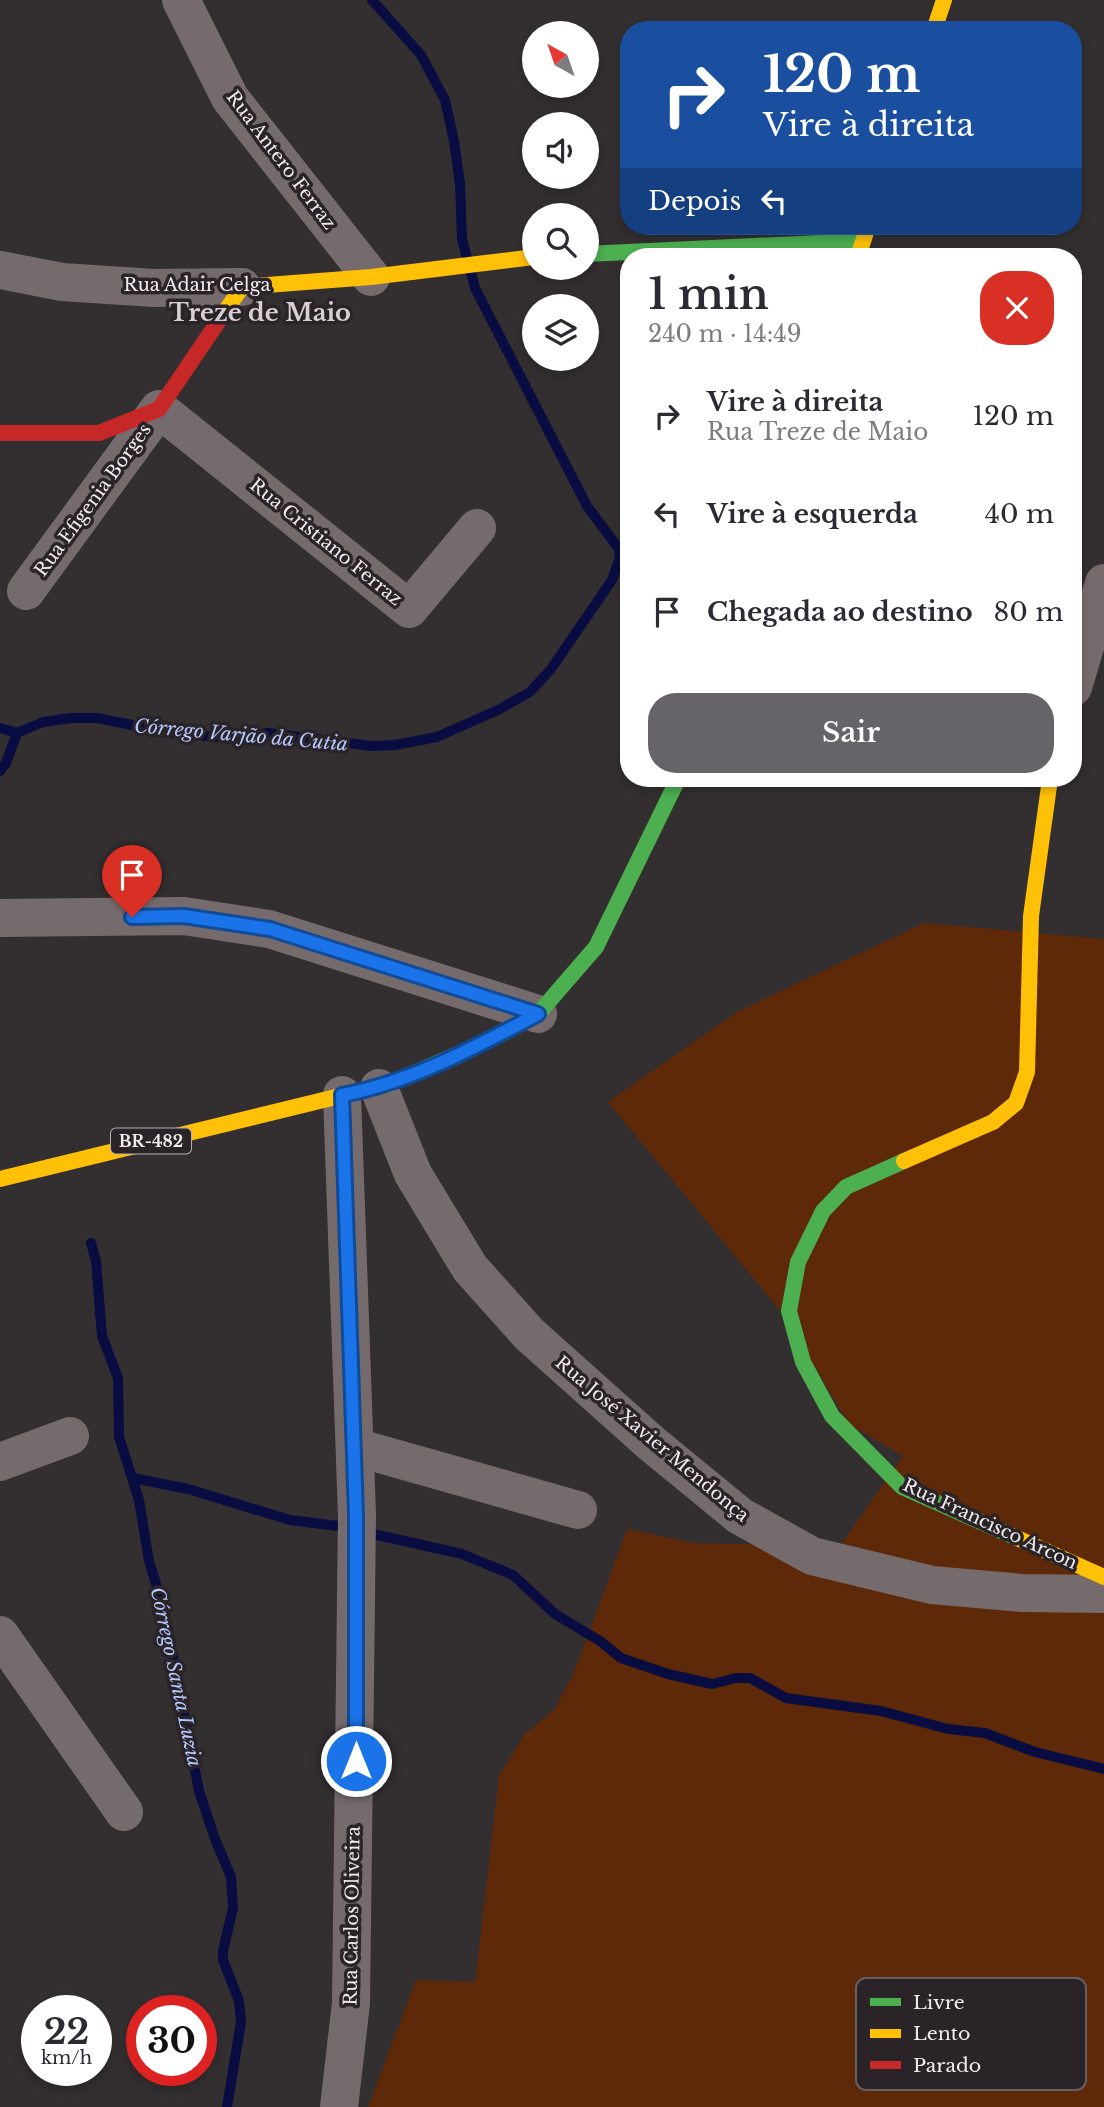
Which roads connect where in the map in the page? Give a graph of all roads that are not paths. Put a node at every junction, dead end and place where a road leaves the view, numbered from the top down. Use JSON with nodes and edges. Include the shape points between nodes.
{"nodes":[{"id":1,"x":181,"y":0,"type":"edge"},
{"id":2,"x":944,"y":0,"type":"edge"},
{"id":3,"x":937,"y":21,"type":"edge"},
{"id":4,"x":863,"y":241,"type":"edge"},
{"id":5,"x":714,"y":248,"type":"edge"},
{"id":6,"x":620,"y":252,"type":"edge"},
{"id":7,"x":599,"y":253,"type":"edge"},
{"id":8,"x":522,"y":259,"type":"edge"},
{"id":9,"x":0,"y":270,"type":"edge"},
{"id":10,"x":371,"y":277,"type":"junction"},
{"id":11,"x":242,"y":287,"type":"junction"},
{"id":12,"x":159,"y":409,"type":"junction"},
{"id":13,"x":0,"y":433,"type":"edge"},
{"id":14,"x":477,"y":528,"type":"dead end"},
{"id":15,"x":1104,"y":583,"type":"edge"},
{"id":16,"x":26,"y":591,"type":"dead end"},
{"id":17,"x":1082,"y":657,"type":"edge"},
{"id":18,"x":674,"y":787,"type":"edge"},
{"id":19,"x":1049,"y":787,"type":"edge"},
{"id":20,"x":0,"y":918,"type":"edge"},
{"id":21,"x":538,"y":1014,"type":"junction"},
{"id":22,"x":379,"y":1088,"type":"junction"},
{"id":23,"x":342,"y":1095,"type":"junction"},
{"id":24,"x":0,"y":1179,"type":"edge"},
{"id":25,"x":70,"y":1436,"type":"dead end"},
{"id":26,"x":355,"y":1447,"type":"junction"},
{"id":27,"x":0,"y":1462,"type":"edge"},
{"id":28,"x":578,"y":1510,"type":"dead end"},
{"id":29,"x":1104,"y":1577,"type":"edge"},
{"id":30,"x":1104,"y":1594,"type":"edge"},
{"id":31,"x":0,"y":1635,"type":"edge"},
{"id":32,"x":124,"y":1812,"type":"dead end"},
{"id":33,"x":340,"y":2107,"type":"edge"}],
"edges":[{"from":1,"to":10,"type":"street","name":"Rua Antero Ferraz","via":[[230,98]]},
{"from":2,"to":3,"type":"main road"},
{"from":4,"to":5,"type":"main road"},
{"from":6,"to":7,"type":"main road"},
{"from":8,"to":10,"type":"main road","name":"Rua Adair Celga"},
{"from":9,"to":11,"type":"street","name":"Rua Adair Celga","via":[[62,282]]},
{"from":10,"to":11,"type":"main road","name":"Rua Adair Celga"},
{"from":11,"to":12,"type":"main road"},
{"from":12,"to":13,"type":"main road","via":[[99,433]]},
{"from":12,"to":14,"type":"street","name":"Rua Cristiano Ferraz","via":[[409,609]]},
{"from":12,"to":16,"type":"street","name":"Rua Efigenia Borges"},
{"from":15,"to":17,"type":"street"},
{"from":18,"to":21,"type":"main road","number":"BR-482","via":[[596,947]]},
{"from":19,"to":29,"type":"main road","name":"Rua Francisco Arcon","via":[[1031,916],[1027,1072],[1016,1103],[993,1122],[846,1187],[822,1210],[798,1262],[789,1311],[803,1362],[832,1416],[902,1487]]},
{"from":20,"to":21,"type":"street","via":[[184,916],[270,929]]},
{"from":21,"to":22,"type":"main road","number":"BR-482"},
{"from":22,"to":23,"type":"main road","number":"BR-482"},
{"from":22,"to":30,"type":"street","name":"Rua José Xavier Mendonça","via":[[413,1174],[470,1268],[529,1334],[740,1516],[811,1556],[932,1585]]},
{"from":23,"to":24,"type":"main road","number":"BR-482"},
{"from":23,"to":26,"type":"street","name":"Rua Carlos Oliveira"},
{"from":25,"to":27,"type":"street"},
{"from":26,"to":28,"type":"street"},
{"from":26,"to":33,"type":"street","name":"Rua Carlos Oliveira","via":[[351,2003]]},
{"from":31,"to":32,"type":"street"}]}
